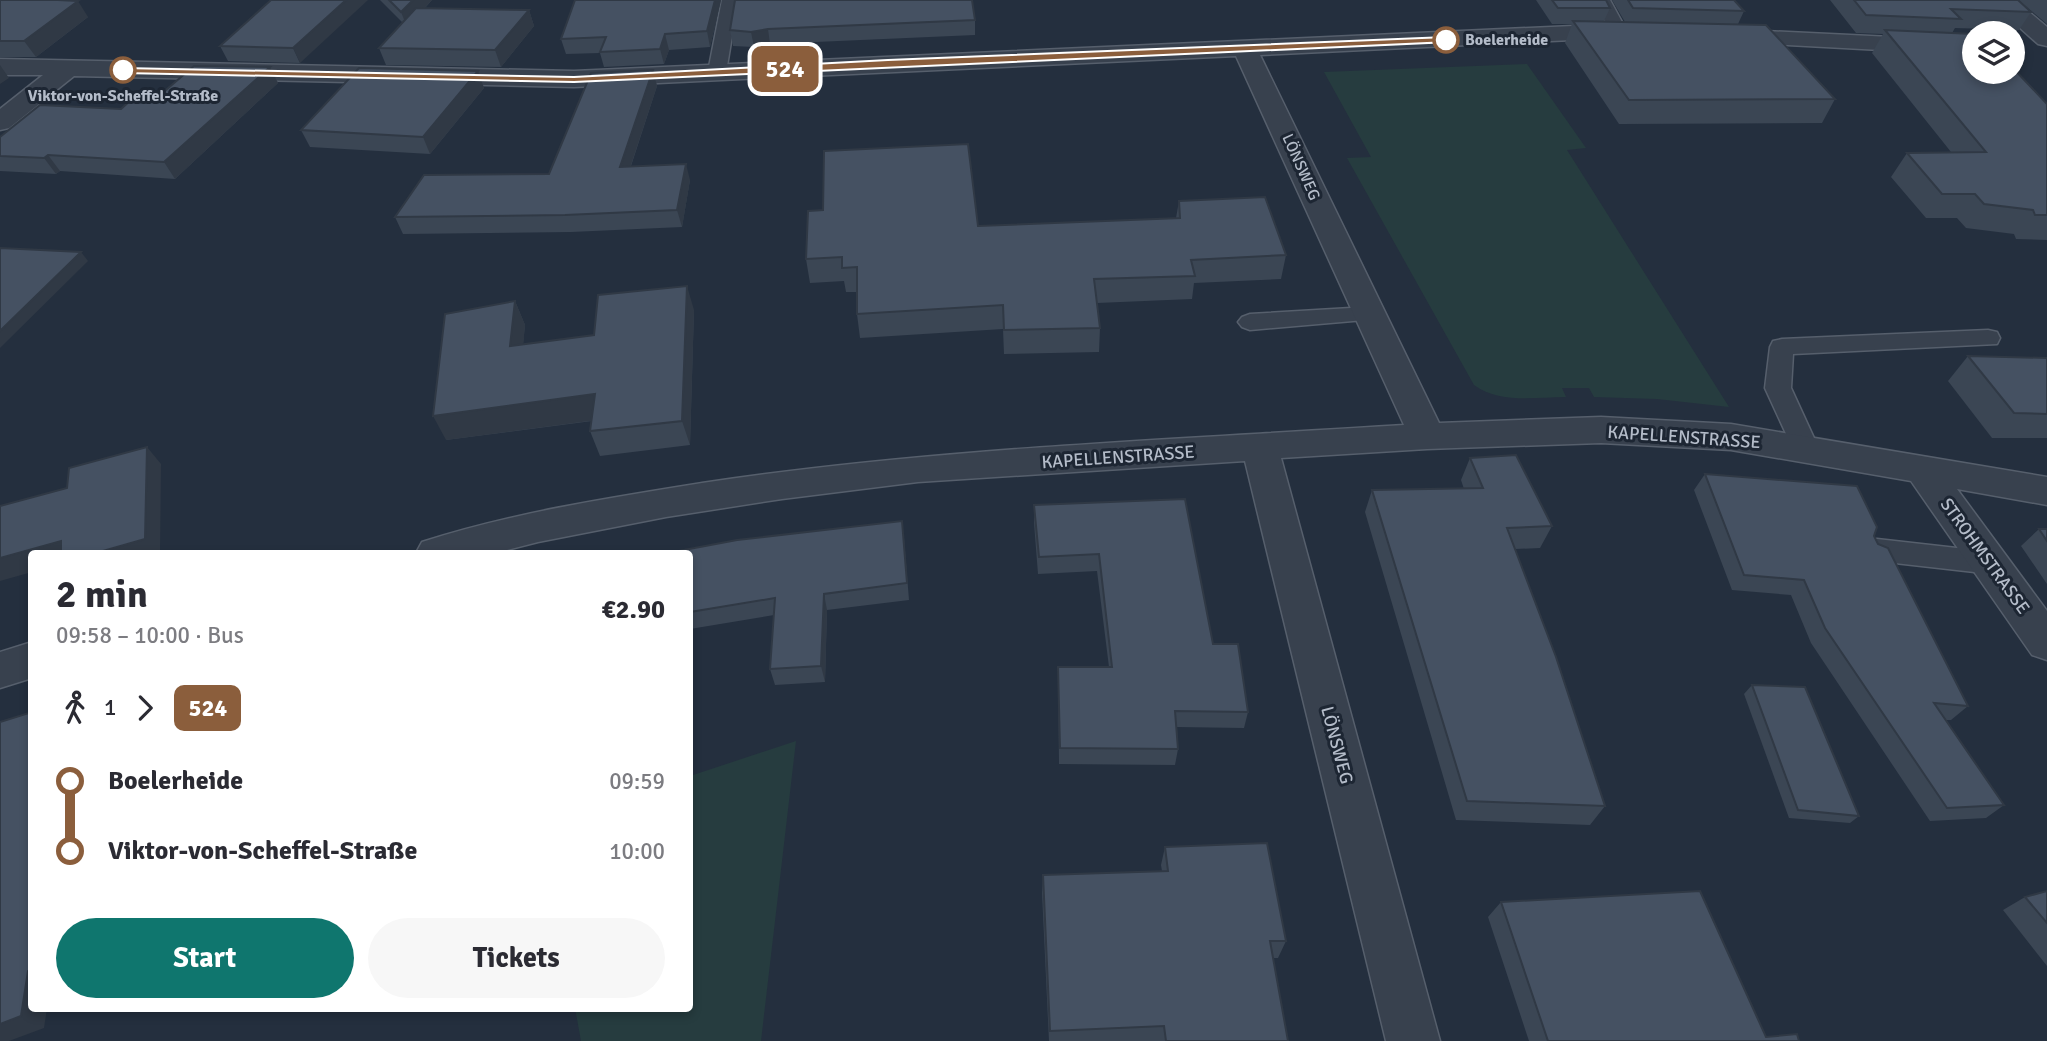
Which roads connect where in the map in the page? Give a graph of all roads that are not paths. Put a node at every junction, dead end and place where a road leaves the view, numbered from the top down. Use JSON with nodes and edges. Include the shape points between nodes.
{"nodes":[{"id":1,"x":730,"y":0,"type":"edge"},
{"id":2,"x":1602,"y":0,"type":"edge"},
{"id":3,"x":2001,"y":0,"type":"edge"},
{"id":4,"x":1619,"y":33,"type":"junction"},
{"id":5,"x":1645,"y":34,"type":"edge"},
{"id":6,"x":1696,"y":35,"type":"edge"},
{"id":7,"x":2047,"y":39,"type":"edge"},
{"id":8,"x":226,"y":46,"type":"edge"},
{"id":9,"x":1962,"y":47,"type":"edge"},
{"id":10,"x":1245,"y":49,"type":"junction"},
{"id":11,"x":0,"y":67,"type":"edge"},
{"id":12,"x":67,"y":69,"type":"junction"},
{"id":13,"x":717,"y":72,"type":"junction"},
{"id":14,"x":199,"y":73,"type":"junction"},
{"id":15,"x":0,"y":122,"type":"edge"},
{"id":16,"x":1368,"y":314,"type":"junction"},
{"id":17,"x":1250,"y":322,"type":"dead end"},
{"id":18,"x":1988,"y":338,"type":"dead end"},
{"id":19,"x":1427,"y":436,"type":"junction"},
{"id":20,"x":1260,"y":448,"type":"junction"},
{"id":21,"x":1806,"y":449,"type":"junction"},
{"id":22,"x":1922,"y":469,"type":"junction"},
{"id":23,"x":2047,"y":491,"type":"edge"},
{"id":24,"x":448,"y":550,"type":"edge"},
{"id":25,"x":1877,"y":550,"type":"edge"},
{"id":26,"x":1992,"y":563,"type":"junction"},
{"id":27,"x":2047,"y":643,"type":"edge"},
{"id":28,"x":28,"y":661,"type":"edge"},
{"id":29,"x":0,"y":670,"type":"edge"},
{"id":30,"x":1413,"y":1041,"type":"edge"}],
"edges":[{"from":1,"to":13,"type":"lane"},
{"from":2,"to":4,"type":"lane"},
{"from":3,"to":7,"type":"street"},
{"from":4,"to":5,"type":"street"},
{"from":4,"to":10,"type":"street"},
{"from":6,"to":9,"type":"street"},
{"from":8,"to":14,"type":"street"},
{"from":10,"to":13,"type":"street"},
{"from":10,"to":16,"type":"street","name":"LÖNSWEG"},
{"from":11,"to":12,"type":"street"},
{"from":12,"to":14,"type":"street"},
{"from":12,"to":15,"type":"street"},
{"from":13,"to":14,"type":"street","via":[[507,80]]},
{"from":16,"to":17,"type":"lane"},
{"from":16,"to":19,"type":"street","name":"LÖNSWEG"},
{"from":18,"to":21,"type":"lane","via":[[1782,347],[1778,388]]},
{"from":19,"to":20,"type":"street","name":"KAPELLENSTRASSE"},
{"from":19,"to":21,"type":"street","name":"KAPELLENSTRASSE","via":[[1601,430],[1731,437]]},
{"from":20,"to":24,"type":"street","name":"KAPELLENSTRASSE","via":[[918,469],[782,485],[538,527]]},
{"from":20,"to":30,"type":"street","name":"LÖNSWEG"},
{"from":21,"to":22,"type":"street","name":"KAPELLENSTRASSE"},
{"from":22,"to":23,"type":"street","name":"KAPELLENSTRASSE"},
{"from":22,"to":26,"type":"street","name":"STROHMSTRASSE"},
{"from":25,"to":26,"type":"lane"},
{"from":26,"to":27,"type":"street","name":"STROHMSTRASSE"},
{"from":28,"to":29,"type":"street"}]}
